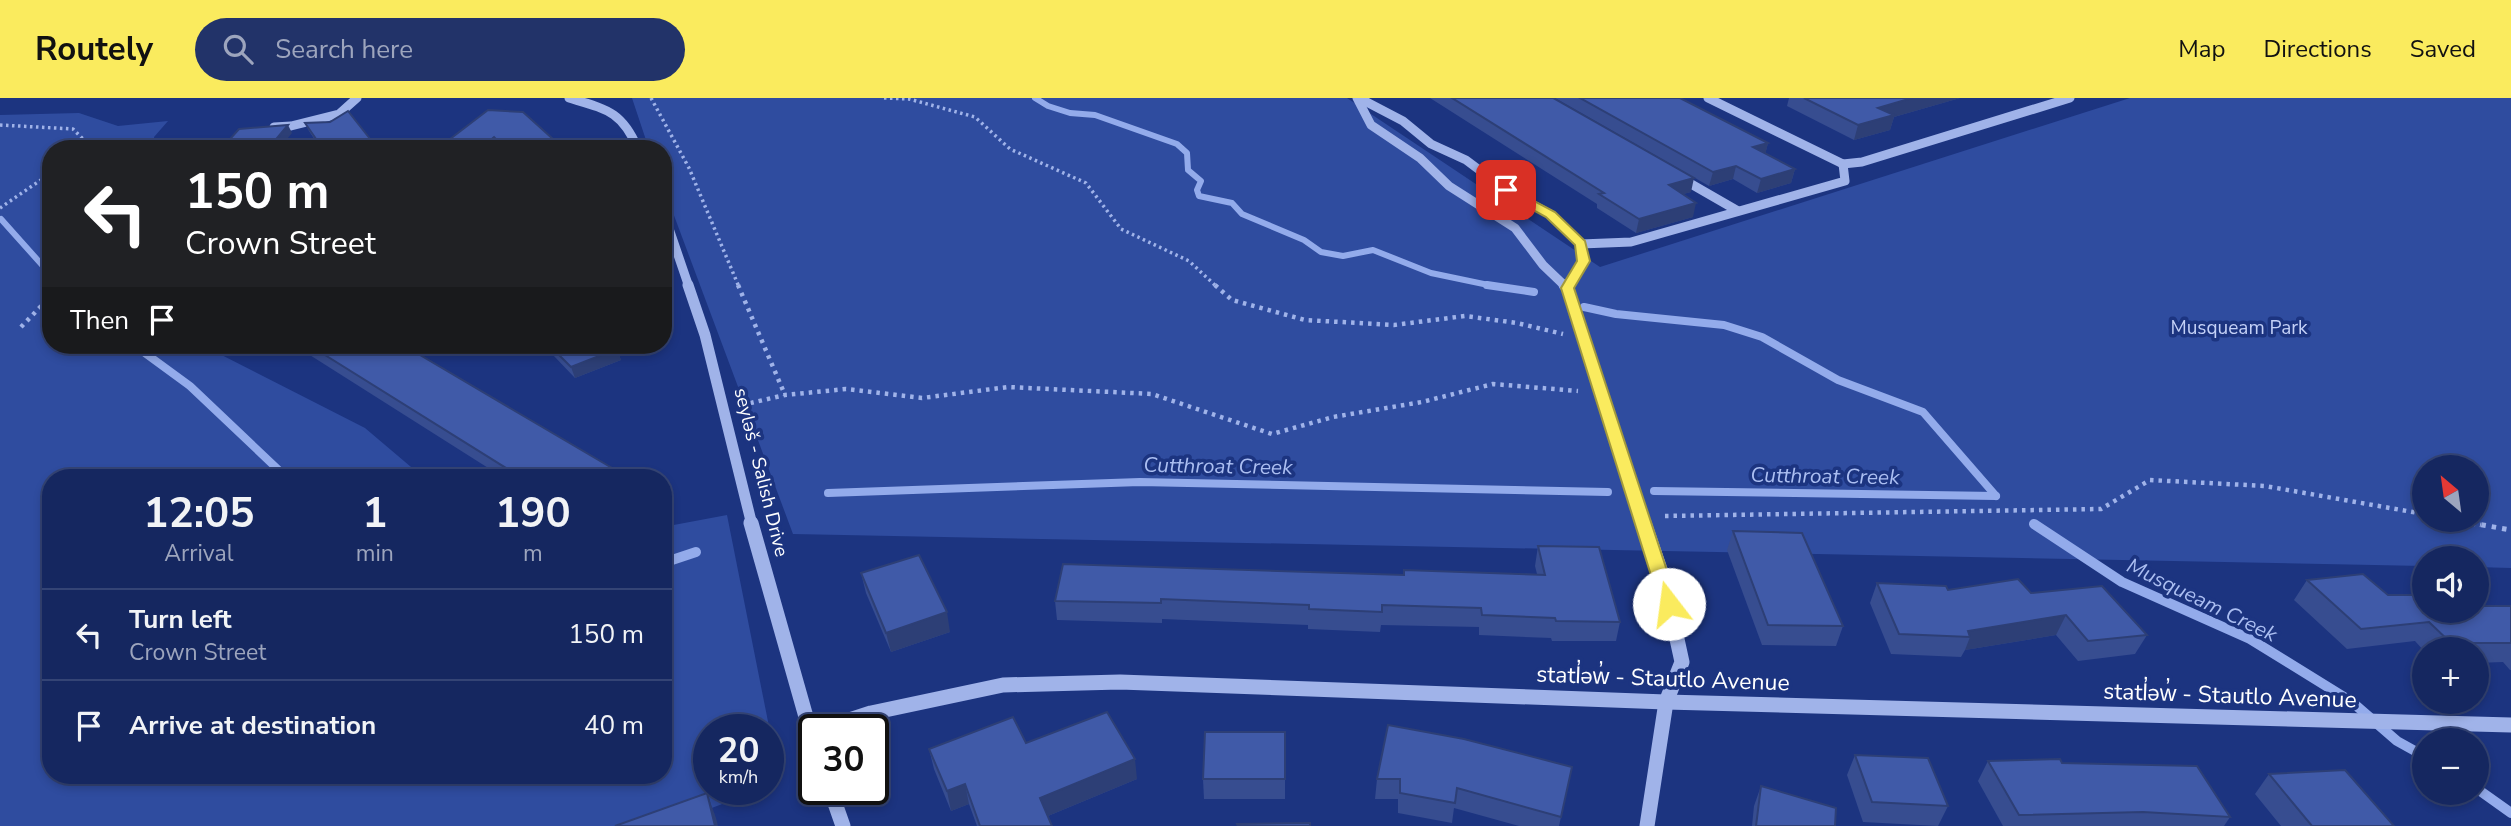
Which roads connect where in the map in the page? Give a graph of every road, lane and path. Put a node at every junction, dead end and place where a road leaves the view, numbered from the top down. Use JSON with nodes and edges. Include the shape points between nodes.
{"nodes":[{"id":1,"x":357,"y":98,"type":"edge"},
{"id":2,"x":569,"y":98,"type":"edge"},
{"id":3,"x":651,"y":98,"type":"edge"},
{"id":4,"x":884,"y":98,"type":"edge"},
{"id":5,"x":1358,"y":98,"type":"edge"},
{"id":6,"x":1708,"y":98,"type":"edge"},
{"id":7,"x":2070,"y":98,"type":"edge"},
{"id":8,"x":2055,"y":100,"type":"edge"},
{"id":9,"x":0,"y":125,"type":"edge"},
{"id":10,"x":259,"y":128,"type":"edge"},
{"id":11,"x":83,"y":140,"type":"edge"},
{"id":12,"x":635,"y":140,"type":"edge"},
{"id":13,"x":1843,"y":164,"type":"junction"},
{"id":14,"x":1669,"y":171,"type":"edge"},
{"id":15,"x":42,"y":180,"type":"edge"},
{"id":16,"x":0,"y":208,"type":"edge"},
{"id":17,"x":1738,"y":211,"type":"junction"},
{"id":18,"x":672,"y":238,"type":"edge"},
{"id":19,"x":1581,"y":244,"type":"junction"},
{"id":20,"x":1568,"y":288,"type":"junction"},
{"id":21,"x":42,"y":305,"type":"edge"},
{"id":22,"x":21,"y":327,"type":"dead end"},
{"id":23,"x":1583,"y":338,"type":"junction"},
{"id":24,"x":785,"y":395,"type":"junction"},
{"id":25,"x":1581,"y":402,"type":"dead end"},
{"id":26,"x":724,"y":410,"type":"junction"},
{"id":27,"x":2412,"y":512,"type":"edge"},
{"id":28,"x":1642,"y":516,"type":"junction"},
{"id":29,"x":2489,"y":526,"type":"edge"},
{"id":30,"x":2511,"y":530,"type":"edge"},
{"id":31,"x":1666,"y":702,"type":"junction"},
{"id":32,"x":808,"y":714,"type":"edge"},
{"id":33,"x":868,"y":714,"type":"edge"},
{"id":34,"x":2332,"y":720,"type":"joint"},
{"id":35,"x":2511,"y":725,"type":"edge"},
{"id":36,"x":836,"y":805,"type":"edge"},
{"id":37,"x":843,"y":826,"type":"edge"},
{"id":38,"x":1647,"y":826,"type":"edge"}],
"edges":[{"from":1,"to":10,"type":"street","via":[[339,114],[291,126]]},
{"from":2,"to":12,"type":"street","via":[[617,112]]},
{"from":3,"to":24,"type":"path","via":[[689,168]]},
{"from":4,"to":23,"type":"path","via":[[909,99],[975,117],[1010,149],[1086,183],[1121,229],[1189,261],[1232,300],[1305,320],[1394,326],[1465,316]]},
{"from":5,"to":19,"type":"street","via":[[1403,121],[1431,144],[1466,160],[1506,190],[1550,214]]},
{"from":5,"to":20,"type":"street","via":[[1371,125],[1420,158],[1449,186],[1515,228],[1543,265]]},
{"from":6,"to":13,"type":"street"},
{"from":7,"to":8,"type":"street"},
{"from":8,"to":13,"type":"street","via":[[1862,162]]},
{"from":9,"to":11,"type":"path","via":[[73,129]]},
{"from":13,"to":17,"type":"street","via":[[1845,181]]},
{"from":14,"to":17,"type":"street"},
{"from":15,"to":16,"type":"path"},
{"from":17,"to":19,"type":"street","via":[[1631,242]]},
{"from":18,"to":26,"type":"street","name":"seyləš - Salish Drive"},
{"from":19,"to":20,"type":"street","via":[[1584,261]]},
{"from":20,"to":23,"type":"street"},
{"from":21,"to":22,"type":"path"},
{"from":23,"to":28,"type":"street"},
{"from":24,"to":25,"type":"path","via":[[846,389],[922,398],[1008,387],[1152,394],[1272,434],[1493,384],[1577,389]]},
{"from":24,"to":26,"type":"path"},
{"from":26,"to":32,"type":"street","name":"seyləš - Salish Drive","via":[[747,507]]},
{"from":27,"to":28,"type":"path","via":[[2265,486],[2150,480],[2101,509]]},
{"from":28,"to":31,"type":"street","via":[[1665,583],[1682,662]]},
{"from":29,"to":30,"type":"path"},
{"from":31,"to":33,"type":"street","name":"statl̓əw̓ - Stautlo Avenue","via":[[1120,682],[1003,685]]},
{"from":31,"to":34,"type":"street","name":"statl̓əw̓ - Stautlo Avenue"},
{"from":31,"to":38,"type":"street"},
{"from":34,"to":35,"type":"street","name":"statl̓əw̓ - Stautlo Avenue"},
{"from":36,"to":37,"type":"street"}]}
